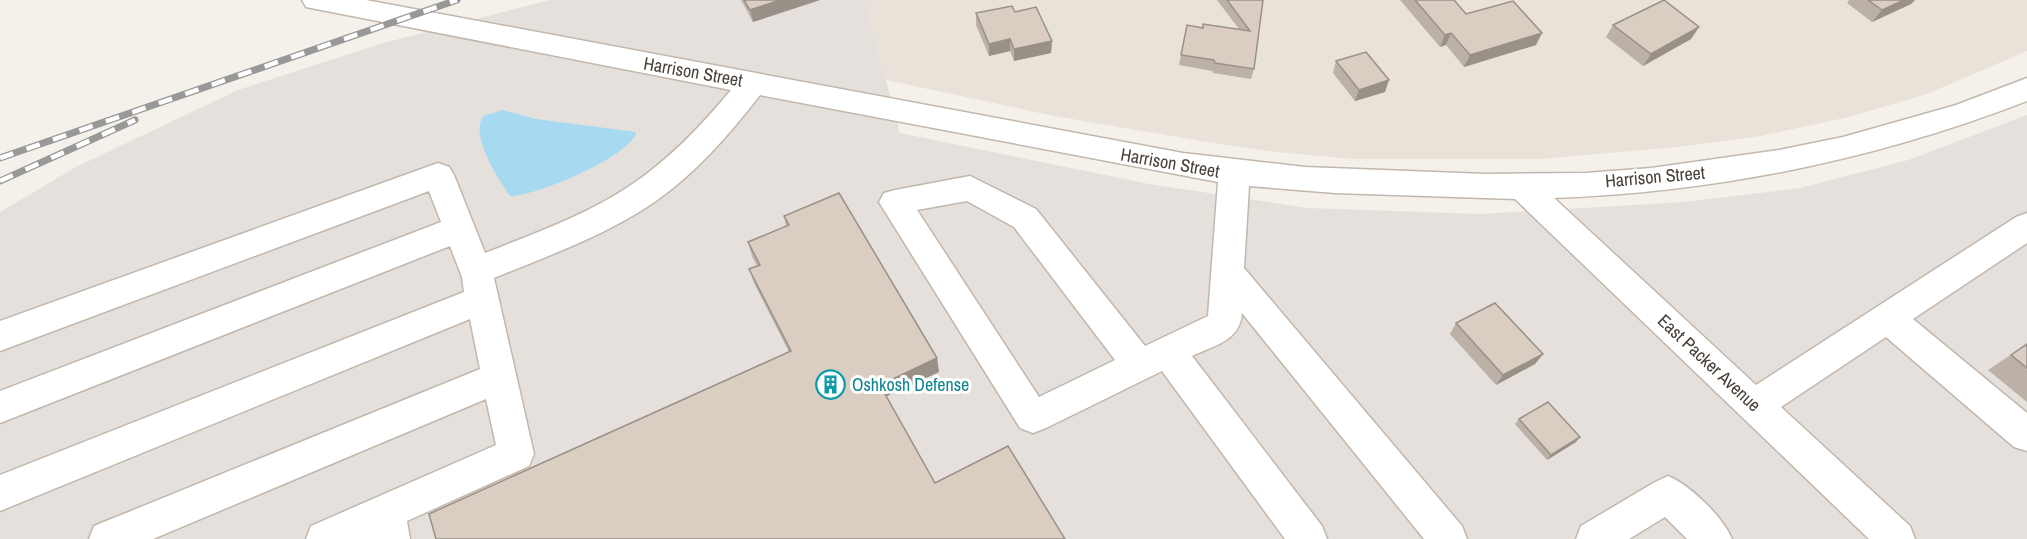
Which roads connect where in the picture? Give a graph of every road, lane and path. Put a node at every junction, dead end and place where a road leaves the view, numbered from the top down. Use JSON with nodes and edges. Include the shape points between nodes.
{"nodes":[{"id":1,"x":330,"y":1,"type":"edge"},
{"id":2,"x":753,"y":83,"type":"junction"},
{"id":3,"x":2027,"y":89,"type":"edge"},
{"id":4,"x":1234,"y":174,"type":"junction"},
{"id":5,"x":1522,"y":187,"type":"junction"},
{"id":6,"x":2027,"y":226,"type":"edge"},
{"id":7,"x":460,"y":228,"type":"junction"},
{"id":8,"x":1229,"y":273,"type":"junction"},
{"id":9,"x":479,"y":285,"type":"junction"},
{"id":10,"x":1887,"y":318,"type":"junction"},
{"id":11,"x":0,"y":336,"type":"edge"},
{"id":12,"x":1154,"y":358,"type":"junction"},
{"id":13,"x":499,"y":377,"type":"junction"},
{"id":14,"x":1755,"y":405,"type":"junction"},
{"id":15,"x":0,"y":407,"type":"edge"},
{"id":16,"x":2027,"y":435,"type":"edge"},
{"id":17,"x":0,"y":493,"type":"edge"},
{"id":18,"x":388,"y":526,"type":"edge"},
{"id":19,"x":108,"y":539,"type":"edge"},
{"id":20,"x":325,"y":539,"type":"edge"},
{"id":21,"x":1308,"y":539,"type":"edge"},
{"id":22,"x":1448,"y":539,"type":"edge"},
{"id":23,"x":1595,"y":539,"type":"edge"},
{"id":24,"x":1713,"y":539,"type":"edge"},
{"id":25,"x":1896,"y":539,"type":"edge"}],
"edges":[{"from":1,"to":2,"type":"street","name":"Harrison Street"},
{"from":2,"to":4,"type":"street","name":"Harrison Street"},
{"from":2,"to":9,"type":"street","via":[[692,153],[649,189]]},
{"from":3,"to":5,"type":"street","name":"Harrison Street","via":[[1902,134],[1808,156],[1705,174]]},
{"from":4,"to":5,"type":"street","name":"Harrison Street","via":[[1346,183]]},
{"from":4,"to":8,"type":"street"},
{"from":5,"to":14,"type":"street","name":"East Packer Avenue"},
{"from":6,"to":10,"type":"street"},
{"from":7,"to":9,"type":"street"},
{"from":7,"to":11,"type":"street","via":[[438,175]]},
{"from":7,"to":15,"type":"street"},
{"from":8,"to":12,"type":"street","via":[[1224,324]]},
{"from":8,"to":22,"type":"street"},
{"from":9,"to":13,"type":"street"},
{"from":9,"to":17,"type":"street"},
{"from":10,"to":14,"type":"street"},
{"from":10,"to":16,"type":"street"},
{"from":12,"to":12,"type":"street","via":[[1033,417],[895,202],[970,188],[1025,218]]},
{"from":12,"to":21,"type":"street"},
{"from":13,"to":18,"type":"street","via":[[516,454]]},
{"from":13,"to":19,"type":"street"},
{"from":14,"to":25,"type":"street","name":"East Packer Avenue"},
{"from":18,"to":20,"type":"street"},
{"from":23,"to":24,"type":"street","via":[[1668,494]]}]}
